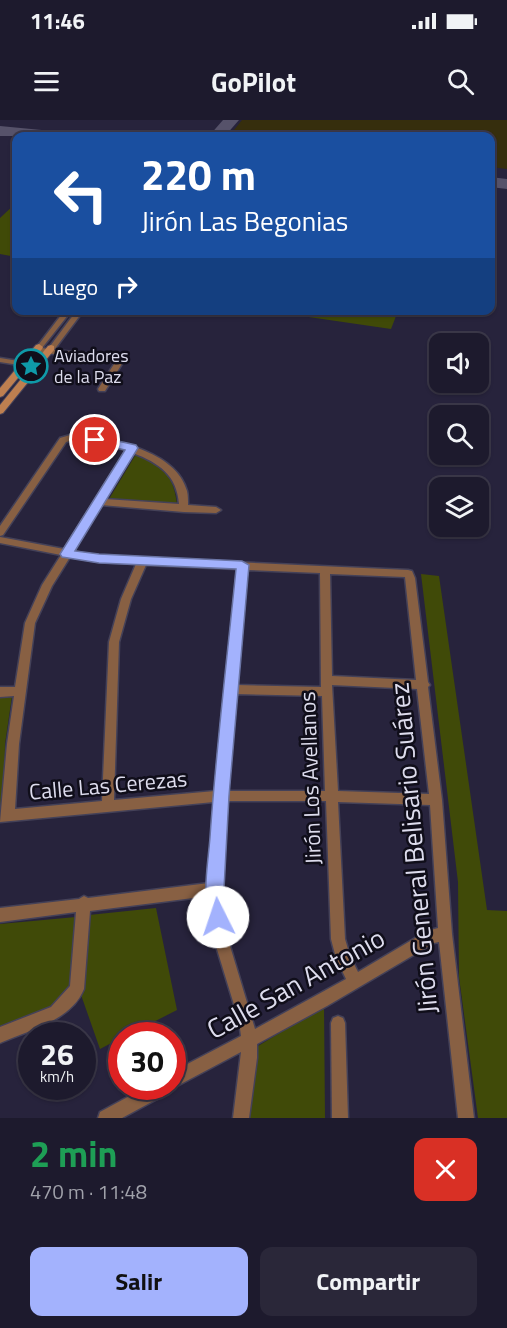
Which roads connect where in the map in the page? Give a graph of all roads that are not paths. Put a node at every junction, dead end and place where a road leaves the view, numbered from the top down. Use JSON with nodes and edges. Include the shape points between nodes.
{"nodes":[{"id":1,"x":66,"y":315,"type":"edge"},
{"id":2,"x":76,"y":315,"type":"edge"},
{"id":3,"x":44,"y":349,"type":"junction"},
{"id":4,"x":0,"y":360,"type":"edge"},
{"id":5,"x":26,"y":367,"type":"junction"},
{"id":6,"x":102,"y":389,"type":"dead end"},
{"id":7,"x":0,"y":394,"type":"edge"},
{"id":8,"x":0,"y":411,"type":"edge"},
{"id":9,"x":132,"y":448,"type":"junction"},
{"id":10,"x":99,"y":502,"type":"junction"},
{"id":11,"x":184,"y":510,"type":"junction"},
{"id":12,"x":216,"y":510,"type":"dead end"},
{"id":13,"x":0,"y":533,"type":"edge"},
{"id":14,"x":0,"y":540,"type":"edge"},
{"id":15,"x":66,"y":554,"type":"junction"},
{"id":16,"x":143,"y":560,"type":"junction"},
{"id":17,"x":242,"y":565,"type":"junction"},
{"id":18,"x":325,"y":569,"type":"junction"},
{"id":19,"x":424,"y":685,"type":"junction"},
{"id":20,"x":327,"y":686,"type":"junction"},
{"id":21,"x":232,"y":689,"type":"junction"},
{"id":22,"x":0,"y":692,"type":"edge"},
{"id":23,"x":19,"y":692,"type":"junction"},
{"id":24,"x":221,"y":796,"type":"junction"},
{"id":25,"x":331,"y":796,"type":"junction"},
{"id":26,"x":436,"y":800,"type":"junction"},
{"id":27,"x":108,"y":806,"type":"junction"},
{"id":28,"x":4,"y":815,"type":"edge"},
{"id":29,"x":215,"y":889,"type":"junction"},
{"id":30,"x":84,"y":903,"type":"junction"},
{"id":31,"x":0,"y":915,"type":"edge"},
{"id":32,"x":445,"y":934,"type":"junction"},
{"id":33,"x":356,"y":982,"type":"junction"},
{"id":34,"x":338,"y":1023,"type":"dead end"},
{"id":35,"x":0,"y":1035,"type":"edge"},
{"id":36,"x":249,"y":1040,"type":"junction"},
{"id":37,"x":186,"y":1074,"type":"edge"},
{"id":38,"x":139,"y":1100,"type":"edge"},
{"id":39,"x":106,"y":1118,"type":"edge"},
{"id":40,"x":241,"y":1118,"type":"edge"},
{"id":41,"x":340,"y":1118,"type":"edge"},
{"id":42,"x":466,"y":1118,"type":"edge"}],
"edges":[{"from":1,"to":3,"type":"street"},
{"from":2,"to":3,"type":"street"},
{"from":3,"to":5,"type":"main road"},
{"from":3,"to":6,"type":"street","via":[[121,359]]},
{"from":4,"to":5,"type":"street"},
{"from":5,"to":7,"type":"main road"},
{"from":5,"to":8,"type":"main road"},
{"from":9,"to":10,"type":"street"},
{"from":9,"to":11,"type":"street","via":[[167,468],[185,498]]},
{"from":9,"to":13,"type":"street","via":[[77,436],[63,440]]},
{"from":10,"to":11,"type":"street"},
{"from":10,"to":15,"type":"street"},
{"from":11,"to":12,"type":"street"},
{"from":14,"to":15,"type":"street"},
{"from":15,"to":16,"type":"street"},
{"from":15,"to":23,"type":"street","via":[[30,623]]},
{"from":16,"to":17,"type":"street"},
{"from":16,"to":27,"type":"street","via":[[126,599],[114,642]]},
{"from":17,"to":18,"type":"street"},
{"from":17,"to":21,"type":"street"},
{"from":18,"to":19,"type":"street","name":"Jirón General Belisario Suárez","via":[[408,574]]},
{"from":18,"to":20,"type":"street","name":"Jirón Los Avellanos"},
{"from":19,"to":20,"type":"street"},
{"from":19,"to":26,"type":"street","name":"Jirón General Belisario Suárez"},
{"from":20,"to":21,"type":"street"},
{"from":20,"to":25,"type":"street","name":"Jirón Los Avellanos"},
{"from":21,"to":24,"type":"street"},
{"from":22,"to":23,"type":"street"},
{"from":23,"to":28,"type":"street"},
{"from":24,"to":25,"type":"street","name":"Calle Las Cerezas"},
{"from":24,"to":27,"type":"street","name":"Calle Las Cerezas"},
{"from":24,"to":29,"type":"street"},
{"from":25,"to":26,"type":"street","name":"Calle Las Cerezas"},
{"from":25,"to":33,"type":"street","name":"Jirón Los Avellanos","via":[[338,939]]},
{"from":26,"to":32,"type":"street","name":"Jirón General Belisario Suárez"},
{"from":27,"to":28,"type":"street","name":"Calle Las Cerezas"},
{"from":29,"to":30,"type":"street"},
{"from":29,"to":36,"type":"street","via":[[223,946]]},
{"from":30,"to":31,"type":"street"},
{"from":30,"to":35,"type":"street","via":[[77,989],[56,1011]]},
{"from":32,"to":33,"type":"street","name":"Calle San Antonio","via":[[432,936]]},
{"from":32,"to":42,"type":"street","name":"Jirón General Belisario Suárez"},
{"from":33,"to":36,"type":"street","name":"Calle San Antonio"},
{"from":34,"to":41,"type":"street"},
{"from":36,"to":37,"type":"street","name":"Calle San Antonio"},
{"from":36,"to":40,"type":"street"},
{"from":38,"to":39,"type":"street"}]}
